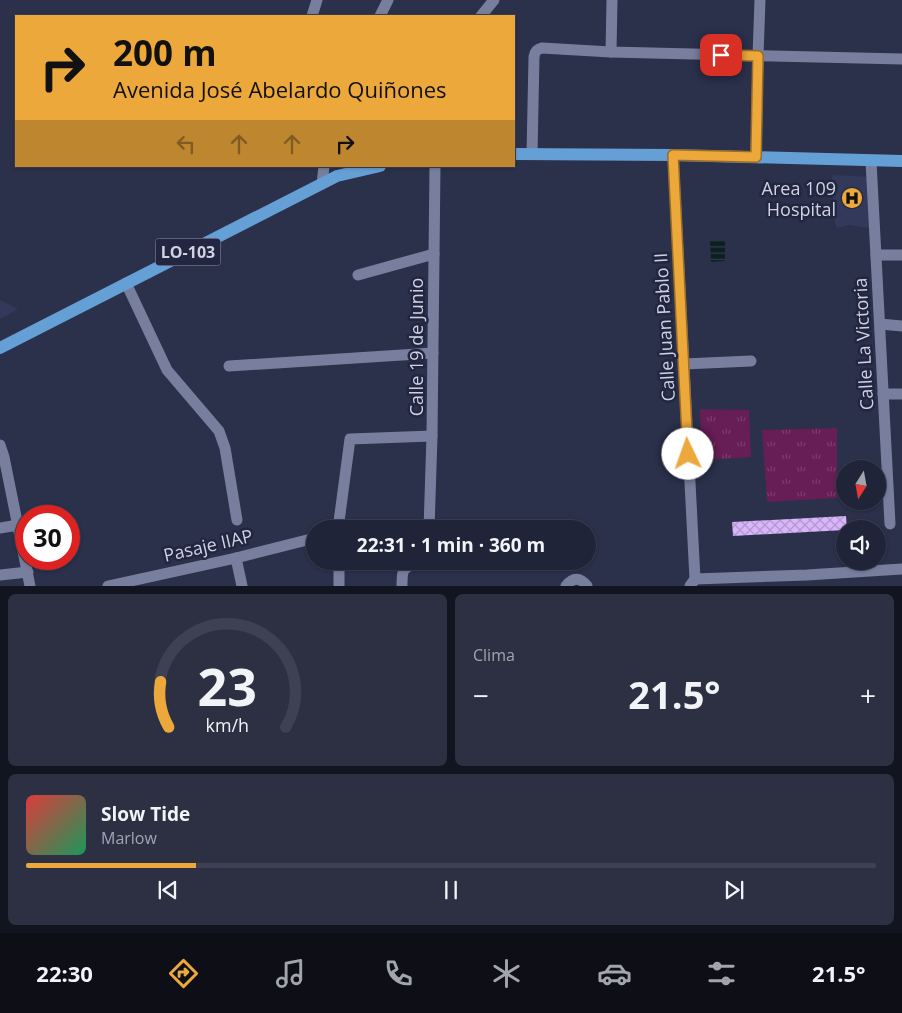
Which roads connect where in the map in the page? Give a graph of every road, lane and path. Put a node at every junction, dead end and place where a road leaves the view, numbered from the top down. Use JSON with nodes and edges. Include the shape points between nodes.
{"nodes":[{"id":1,"x":317,"y":0,"type":"edge"},
{"id":2,"x":388,"y":0,"type":"edge"},
{"id":3,"x":494,"y":0,"type":"edge"},
{"id":4,"x":612,"y":0,"type":"edge"},
{"id":5,"x":760,"y":0,"type":"edge"},
{"id":6,"x":312,"y":15,"type":"edge"},
{"id":7,"x":380,"y":15,"type":"edge"},
{"id":8,"x":482,"y":15,"type":"edge"},
{"id":9,"x":611,"y":52,"type":"junction"},
{"id":10,"x":758,"y":56,"type":"junction"},
{"id":11,"x":902,"y":59,"type":"edge"},
{"id":12,"x":515,"y":154,"type":"edge"},
{"id":13,"x":532,"y":154,"type":"junction"},
{"id":14,"x":673,"y":155,"type":"junction"},
{"id":15,"x":756,"y":157,"type":"junction"},
{"id":16,"x":871,"y":161,"type":"junction"},
{"id":17,"x":902,"y":161,"type":"edge"},
{"id":18,"x":324,"y":167,"type":"edge"},
{"id":19,"x":435,"y":167,"type":"edge"},
{"id":20,"x":367,"y":168,"type":"edge"},
{"id":21,"x":322,"y":184,"type":"junction"},
{"id":22,"x":434,"y":254,"type":"junction"},
{"id":23,"x":876,"y":255,"type":"junction"},
{"id":24,"x":902,"y":255,"type":"edge"},
{"id":25,"x":358,"y":275,"type":"dead end"},
{"id":26,"x":126,"y":283,"type":"junction"},
{"id":27,"x":880,"y":324,"type":"junction"},
{"id":28,"x":902,"y":326,"type":"edge"},
{"id":29,"x":0,"y":348,"type":"edge"},
{"id":30,"x":433,"y":353,"type":"junction"},
{"id":31,"x":751,"y":361,"type":"dead end"},
{"id":32,"x":684,"y":364,"type":"junction"},
{"id":33,"x":229,"y":366,"type":"dead end"},
{"id":34,"x":883,"y":394,"type":"junction"},
{"id":35,"x":902,"y":394,"type":"edge"},
{"id":36,"x":432,"y":436,"type":"junction"},
{"id":37,"x":0,"y":445,"type":"edge"},
{"id":38,"x":2,"y":457,"type":"edge"},
{"id":39,"x":15,"y":512,"type":"edge"},
{"id":40,"x":237,"y":520,"type":"dead end"},
{"id":41,"x":339,"y":520,"type":"edge"},
{"id":42,"x":429,"y":520,"type":"edge"},
{"id":43,"x":890,"y":524,"type":"dead end"},
{"id":44,"x":15,"y":526,"type":"edge"},
{"id":45,"x":0,"y":528,"type":"edge"},
{"id":46,"x":306,"y":540,"type":"edge"},
{"id":47,"x":236,"y":558,"type":"junction"},
{"id":48,"x":902,"y":569,"type":"edge"},
{"id":49,"x":339,"y":570,"type":"edge"},
{"id":50,"x":403,"y":570,"type":"edge"},
{"id":51,"x":28,"y":572,"type":"joint"},
{"id":52,"x":0,"y":575,"type":"edge"},
{"id":53,"x":807,"y":580,"type":"edge"},
{"id":54,"x":137,"y":582,"type":"edge"},
{"id":55,"x":692,"y":582,"type":"edge"},
{"id":56,"x":30,"y":586,"type":"edge"},
{"id":57,"x":108,"y":586,"type":"edge"},
{"id":58,"x":242,"y":586,"type":"edge"},
{"id":59,"x":339,"y":586,"type":"edge"},
{"id":60,"x":402,"y":586,"type":"edge"},
{"id":61,"x":566,"y":586,"type":"edge"},
{"id":62,"x":587,"y":586,"type":"edge"}],
"edges":[{"from":1,"to":6,"type":"street"},
{"from":2,"to":7,"type":"street"},
{"from":3,"to":8,"type":"street"},
{"from":4,"to":9,"type":"street"},
{"from":5,"to":10,"type":"street"},
{"from":9,"to":10,"type":"street"},
{"from":9,"to":13,"type":"street","via":[[537,49],[534,57]]},
{"from":10,"to":11,"type":"street"},
{"from":10,"to":15,"type":"street"},
{"from":12,"to":13,"type":"main road"},
{"from":13,"to":14,"type":"main road"},
{"from":14,"to":15,"type":"main road"},
{"from":14,"to":32,"type":"street","name":"Calle Juan Pablo II"},
{"from":15,"to":16,"type":"main road"},
{"from":16,"to":17,"type":"main road"},
{"from":16,"to":23,"type":"street","name":"Calle La Victoria"},
{"from":18,"to":21,"type":"street"},
{"from":19,"to":22,"type":"street","name":"Calle 19 de Junio"},
{"from":20,"to":21,"type":"main road","number":"LO-103"},
{"from":21,"to":26,"type":"main road","number":"LO-103"},
{"from":22,"to":25,"type":"street"},
{"from":22,"to":30,"type":"street","name":"Calle 19 de Junio"},
{"from":23,"to":24,"type":"street"},
{"from":23,"to":27,"type":"street","name":"Calle La Victoria"},
{"from":26,"to":29,"type":"main road","number":"LO-103"},
{"from":26,"to":40,"type":"street","via":[[167,370],[219,430]]},
{"from":27,"to":28,"type":"street"},
{"from":27,"to":34,"type":"street","name":"Calle La Victoria"},
{"from":30,"to":33,"type":"street"},
{"from":30,"to":36,"type":"street","name":"Calle 19 de Junio"},
{"from":31,"to":32,"type":"street"},
{"from":32,"to":55,"type":"street","name":"Calle Juan Pablo II"},
{"from":34,"to":35,"type":"street"},
{"from":34,"to":43,"type":"street","name":"Calle La Victoria"},
{"from":36,"to":41,"type":"street","via":[[350,439]]},
{"from":36,"to":42,"type":"street","name":"Calle 19 de Junio"},
{"from":37,"to":38,"type":"street"},
{"from":38,"to":39,"type":"street"},
{"from":44,"to":45,"type":"street"},
{"from":46,"to":47,"type":"street","name":"Pasaje IIAP"},
{"from":47,"to":54,"type":"street","name":"Pasaje IIAP"},
{"from":47,"to":58,"type":"street"},
{"from":48,"to":53,"type":"street"},
{"from":49,"to":59,"type":"street"},
{"from":50,"to":60,"type":"street"},
{"from":51,"to":52,"type":"street"},
{"from":51,"to":56,"type":"street"},
{"from":53,"to":55,"type":"street"},
{"from":54,"to":57,"type":"street","name":"Pasaje IIAP"},
{"from":61,"to":62,"type":"street","via":[[575,578]]}]}
